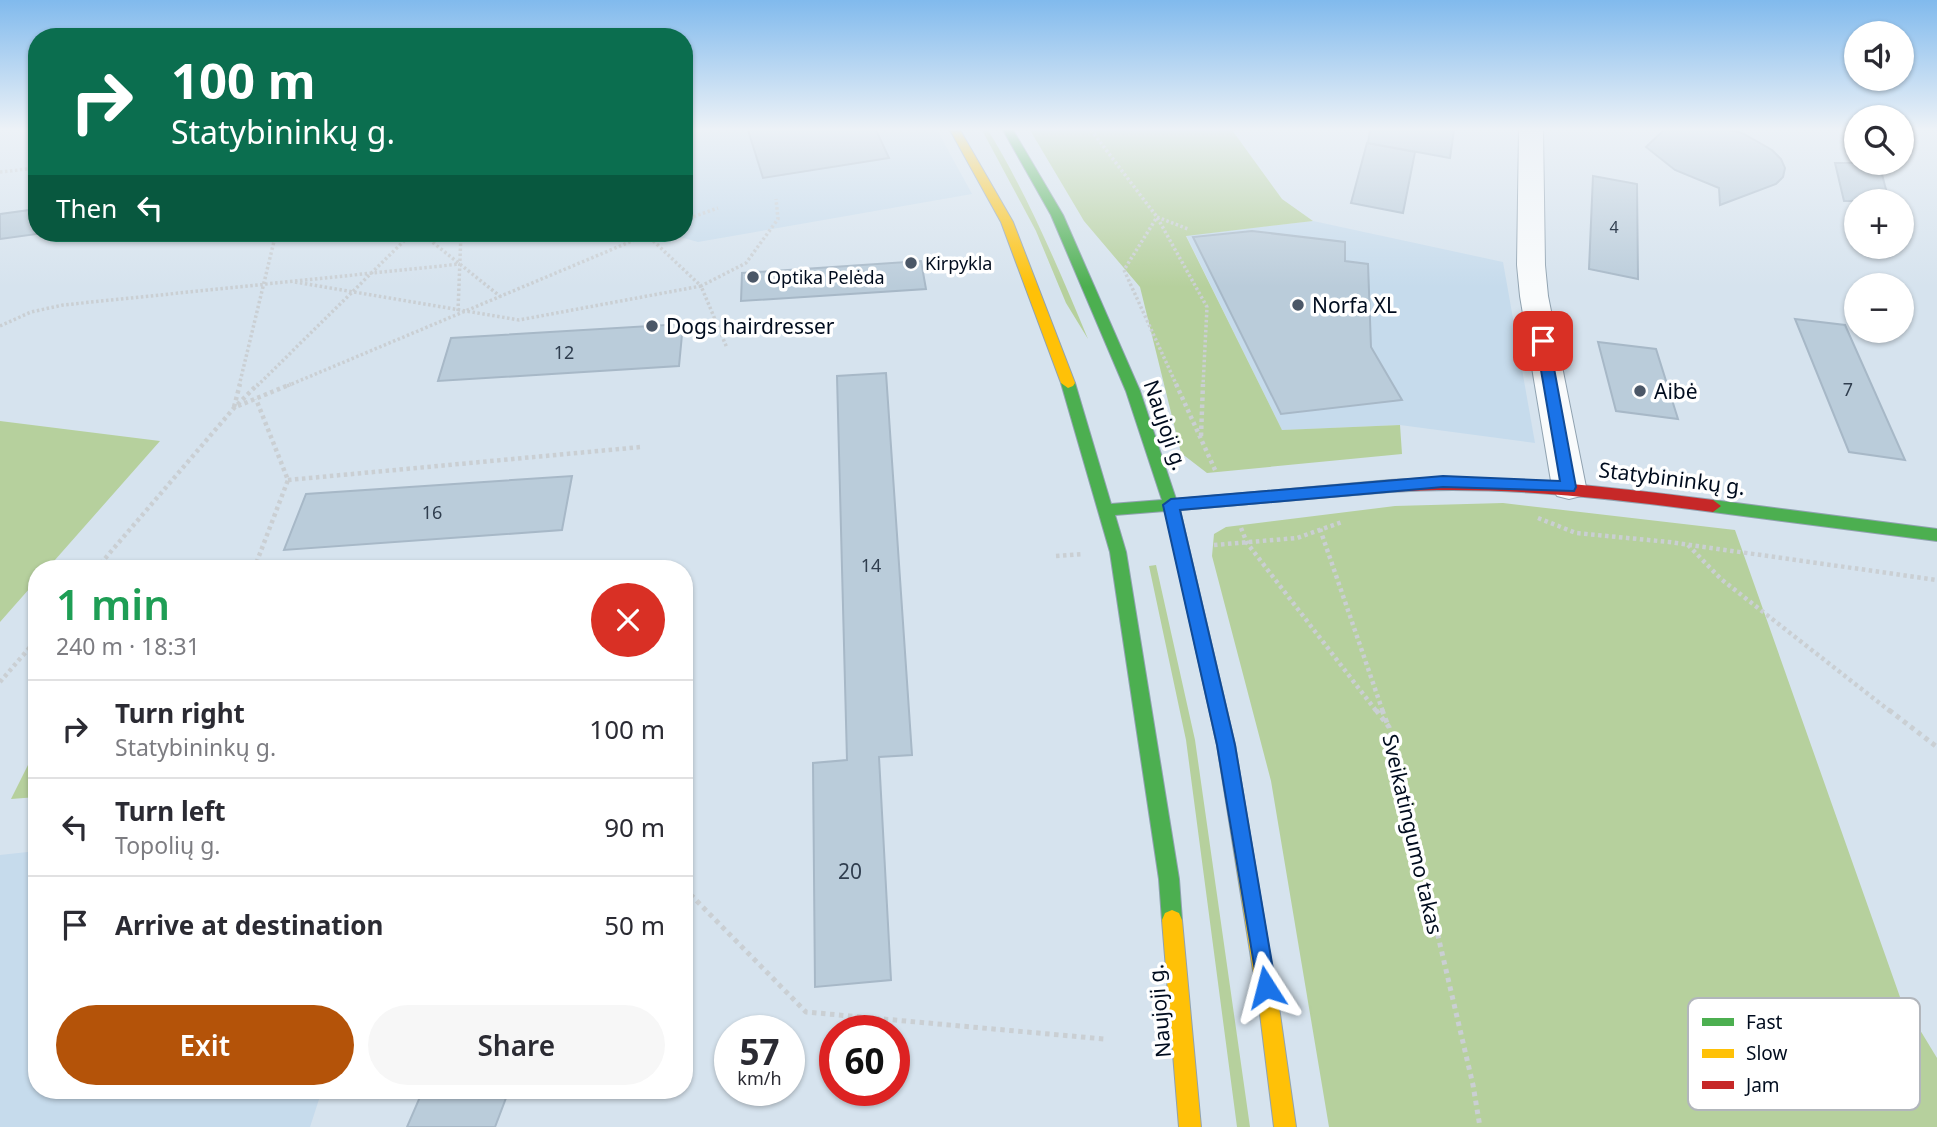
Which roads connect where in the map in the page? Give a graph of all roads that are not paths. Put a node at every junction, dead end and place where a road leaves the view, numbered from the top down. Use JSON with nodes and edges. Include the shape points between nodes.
{"nodes":[{"id":1,"x":985,"y":183,"type":"edge"},
{"id":2,"x":1038,"y":183,"type":"edge"},
{"id":3,"x":1531,"y":183,"type":"edge"},
{"id":4,"x":1569,"y":487,"type":"junction"},
{"id":5,"x":1171,"y":505,"type":"junction"},
{"id":6,"x":1108,"y":510,"type":"junction"},
{"id":7,"x":1937,"y":535,"type":"edge"},
{"id":8,"x":1190,"y":1127,"type":"edge"},
{"id":9,"x":1285,"y":1127,"type":"edge"}],
"edges":[{"from":1,"to":6,"type":"main road","name":"Naujoji g.","via":[[1007,222],[1070,388]]},
{"from":2,"to":5,"type":"main road","name":"Naujoji g.","via":[[1057,215],[1133,391]]},
{"from":3,"to":4,"type":"street","via":[[1534,296]]},
{"from":4,"to":5,"type":"main road","name":"Statybininkų g.","via":[[1443,482]]},
{"from":4,"to":7,"type":"main road","name":"Statybininkų g."},
{"from":5,"to":6,"type":"main road","name":"Statybininkų g."},
{"from":5,"to":9,"type":"main road","name":"Naujoji g.","via":[[1226,745]]},
{"from":6,"to":8,"type":"main road","name":"Naujoji g.","via":[[1169,879]]}]}
